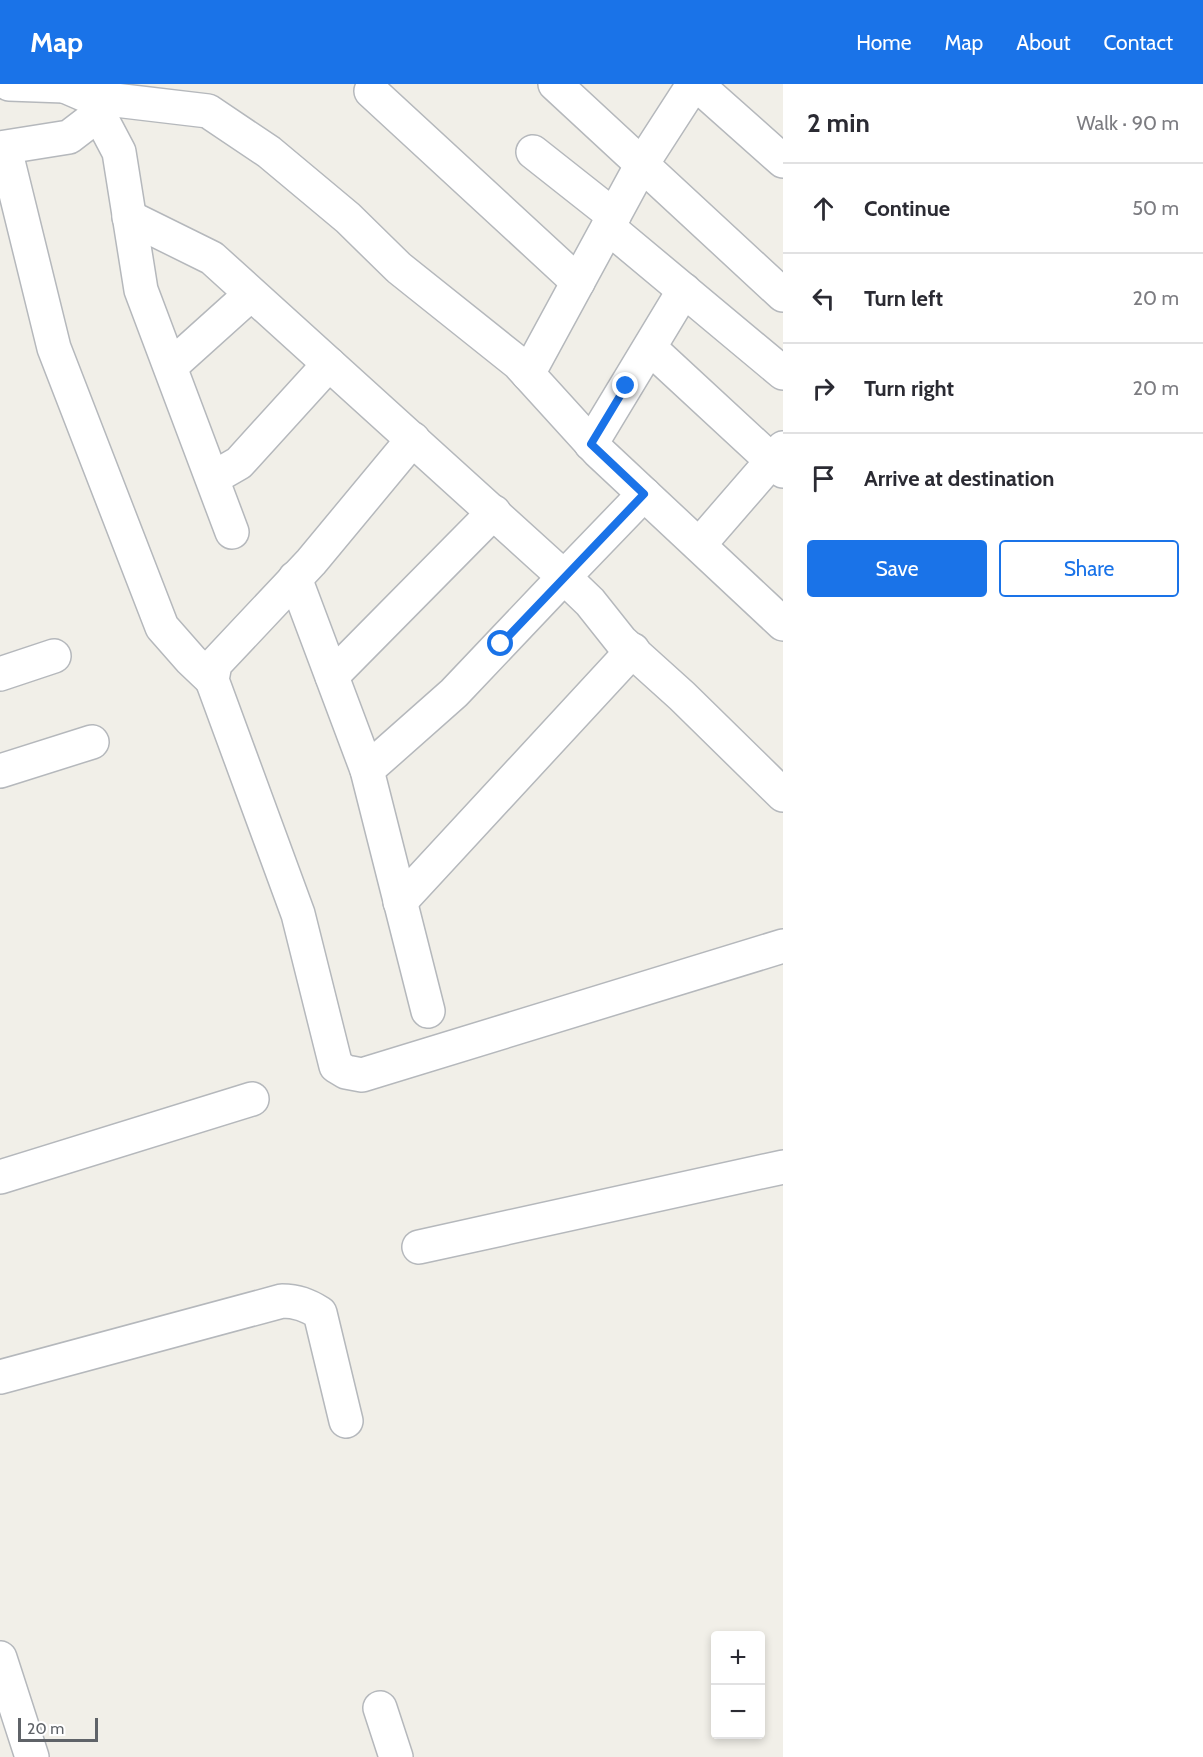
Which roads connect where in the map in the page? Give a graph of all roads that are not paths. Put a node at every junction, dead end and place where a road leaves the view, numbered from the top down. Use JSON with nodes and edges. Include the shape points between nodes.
{"nodes":[{"id":1,"x":9,"y":84,"type":"edge"},
{"id":2,"x":555,"y":84,"type":"edge"},
{"id":3,"x":371,"y":90,"type":"dead end"},
{"id":4,"x":78,"y":95,"type":"edge"},
{"id":5,"x":3,"y":148,"type":"edge"},
{"id":6,"x":533,"y":152,"type":"dead end"},
{"id":7,"x":783,"y":161,"type":"edge"},
{"id":8,"x":642,"y":164,"type":"junction"},
{"id":9,"x":129,"y":217,"type":"junction"},
{"id":10,"x":611,"y":222,"type":"junction"},
{"id":11,"x":578,"y":282,"type":"junction"},
{"id":12,"x":684,"y":290,"type":"junction"},
{"id":13,"x":251,"y":294,"type":"junction"},
{"id":14,"x":783,"y":295,"type":"edge"},
{"id":15,"x":650,"y":348,"type":"junction"},
{"id":16,"x":329,"y":364,"type":"junction"},
{"id":17,"x":171,"y":366,"type":"junction"},
{"id":18,"x":783,"y":373,"type":"edge"},
{"id":19,"x":528,"y":374,"type":"junction"},
{"id":20,"x":414,"y":439,"type":"junction"},
{"id":21,"x":591,"y":444,"type":"junction"},
{"id":22,"x":779,"y":460,"type":"edge"},
{"id":23,"x":213,"y":478,"type":"junction"},
{"id":24,"x":644,"y":494,"type":"junction"},
{"id":25,"x":494,"y":512,"type":"junction"},
{"id":26,"x":232,"y":532,"type":"dead end"},
{"id":27,"x":699,"y":545,"type":"junction"},
{"id":28,"x":564,"y":577,"type":"junction"},
{"id":29,"x":295,"y":578,"type":"junction"},
{"id":30,"x":783,"y":624,"type":"edge"},
{"id":31,"x":633,"y":650,"type":"junction"},
{"id":32,"x":54,"y":656,"type":"dead end"},
{"id":33,"x":0,"y":674,"type":"edge"},
{"id":34,"x":332,"y":676,"type":"junction"},
{"id":35,"x":212,"y":680,"type":"junction"},
{"id":36,"x":93,"y":742,"type":"dead end"},
{"id":37,"x":367,"y":770,"type":"junction"},
{"id":38,"x":0,"y":771,"type":"edge"},
{"id":39,"x":783,"y":795,"type":"edge"},
{"id":40,"x":400,"y":902,"type":"junction"},
{"id":41,"x":783,"y":946,"type":"edge"},
{"id":42,"x":428,"y":1011,"type":"dead end"},
{"id":43,"x":252,"y":1099,"type":"dead end"},
{"id":44,"x":783,"y":1167,"type":"edge"},
{"id":45,"x":0,"y":1177,"type":"edge"},
{"id":46,"x":419,"y":1247,"type":"dead end"},
{"id":47,"x":0,"y":1377,"type":"edge"},
{"id":48,"x":346,"y":1421,"type":"dead end"},
{"id":49,"x":0,"y":1658,"type":"edge"},
{"id":50,"x":380,"y":1708,"type":"dead end"},
{"id":51,"x":32,"y":1757,"type":"edge"},
{"id":52,"x":396,"y":1757,"type":"edge"}],
"edges":[{"from":1,"to":4,"type":"street"},
{"from":2,"to":8,"type":"street"},
{"from":3,"to":11,"type":"street"},
{"from":4,"to":5,"type":"street","via":[[69,137]]},
{"from":4,"to":9,"type":"street","via":[[119,153]]},
{"from":4,"to":19,"type":"street","via":[[208,111],[269,153],[348,218],[399,268]]},
{"from":5,"to":35,"type":"street","via":[[54,348],[162,627]]},
{"from":6,"to":10,"type":"street"},
{"from":7,"to":8,"type":"street","via":[[702,89],[694,87]]},
{"from":8,"to":10,"type":"street"},
{"from":8,"to":14,"type":"street"},
{"from":9,"to":13,"type":"street","via":[[212,258]]},
{"from":9,"to":17,"type":"street","via":[[141,290]]},
{"from":10,"to":11,"type":"street"},
{"from":10,"to":12,"type":"street"},
{"from":11,"to":19,"type":"street"},
{"from":12,"to":15,"type":"street"},
{"from":12,"to":18,"type":"street"},
{"from":13,"to":16,"type":"street"},
{"from":13,"to":17,"type":"street"},
{"from":15,"to":21,"type":"street"},
{"from":15,"to":22,"type":"street"},
{"from":16,"to":20,"type":"street"},
{"from":16,"to":23,"type":"street","via":[[239,463]]},
{"from":17,"to":23,"type":"street"},
{"from":19,"to":21,"type":"street"},
{"from":20,"to":25,"type":"street"},
{"from":20,"to":29,"type":"street"},
{"from":21,"to":24,"type":"street"},
{"from":22,"to":27,"type":"street"},
{"from":23,"to":26,"type":"street"},
{"from":24,"to":27,"type":"street"},
{"from":24,"to":28,"type":"street"},
{"from":25,"to":28,"type":"street"},
{"from":25,"to":34,"type":"street"},
{"from":27,"to":30,"type":"street"},
{"from":28,"to":31,"type":"street"},
{"from":28,"to":37,"type":"street","via":[[454,693]]},
{"from":29,"to":34,"type":"street"},
{"from":29,"to":35,"type":"street","via":[[215,663]]},
{"from":31,"to":39,"type":"street"},
{"from":31,"to":40,"type":"street"},
{"from":32,"to":33,"type":"street"},
{"from":34,"to":37,"type":"street"},
{"from":35,"to":41,"type":"street","via":[[298,914],[336,1066],[346,1072],[362,1075]]},
{"from":36,"to":38,"type":"street"},
{"from":37,"to":40,"type":"street"},
{"from":40,"to":42,"type":"street"},
{"from":43,"to":45,"type":"street"},
{"from":44,"to":46,"type":"street"},
{"from":47,"to":48,"type":"street","via":[[282,1301],[295,1301],[320,1313]]},
{"from":49,"to":51,"type":"street"},
{"from":50,"to":52,"type":"street"}]}
